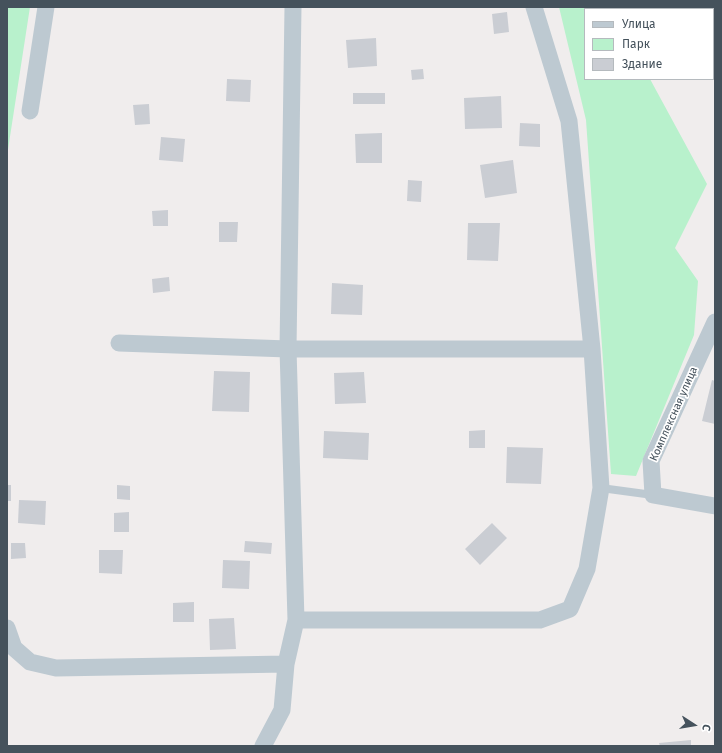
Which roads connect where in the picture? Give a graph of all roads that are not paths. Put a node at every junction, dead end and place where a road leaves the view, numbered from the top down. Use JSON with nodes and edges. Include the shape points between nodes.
{"nodes":[{"id":1,"x":46,"y":7,"type":"edge"},
{"id":2,"x":293,"y":7,"type":"edge"},
{"id":3,"x":534,"y":7,"type":"edge"},
{"id":4,"x":30,"y":111,"type":"dead end"},
{"id":5,"x":715,"y":322,"type":"edge"},
{"id":6,"x":119,"y":343,"type":"dead end"},
{"id":7,"x":288,"y":349,"type":"junction"},
{"id":8,"x":592,"y":349,"type":"junction"},
{"id":9,"x":600,"y":488,"type":"junction"},
{"id":10,"x":654,"y":494,"type":"junction"},
{"id":11,"x":715,"y":506,"type":"edge"},
{"id":12,"x":296,"y":620,"type":"junction"},
{"id":13,"x":7,"y":628,"type":"edge"},
{"id":14,"x":286,"y":664,"type":"junction"},
{"id":15,"x":263,"y":746,"type":"edge"}],
"edges":[{"from":1,"to":4,"type":"street"},
{"from":2,"to":7,"type":"street"},
{"from":3,"to":8,"type":"street","via":[[568,121]]},
{"from":5,"to":10,"type":"street","name":"Комплексная улица","via":[[651,462]]},
{"from":6,"to":7,"type":"street"},
{"from":7,"to":8,"type":"street"},
{"from":7,"to":12,"type":"street"},
{"from":8,"to":9,"type":"street"},
{"from":9,"to":10,"type":"lane"},
{"from":9,"to":12,"type":"street","via":[[587,569],[570,609],[540,620]]},
{"from":10,"to":11,"type":"street"},
{"from":12,"to":14,"type":"street"},
{"from":13,"to":14,"type":"street","via":[[14,648],[30,662],[56,668]]},
{"from":14,"to":15,"type":"street","via":[[282,710]]}]}
